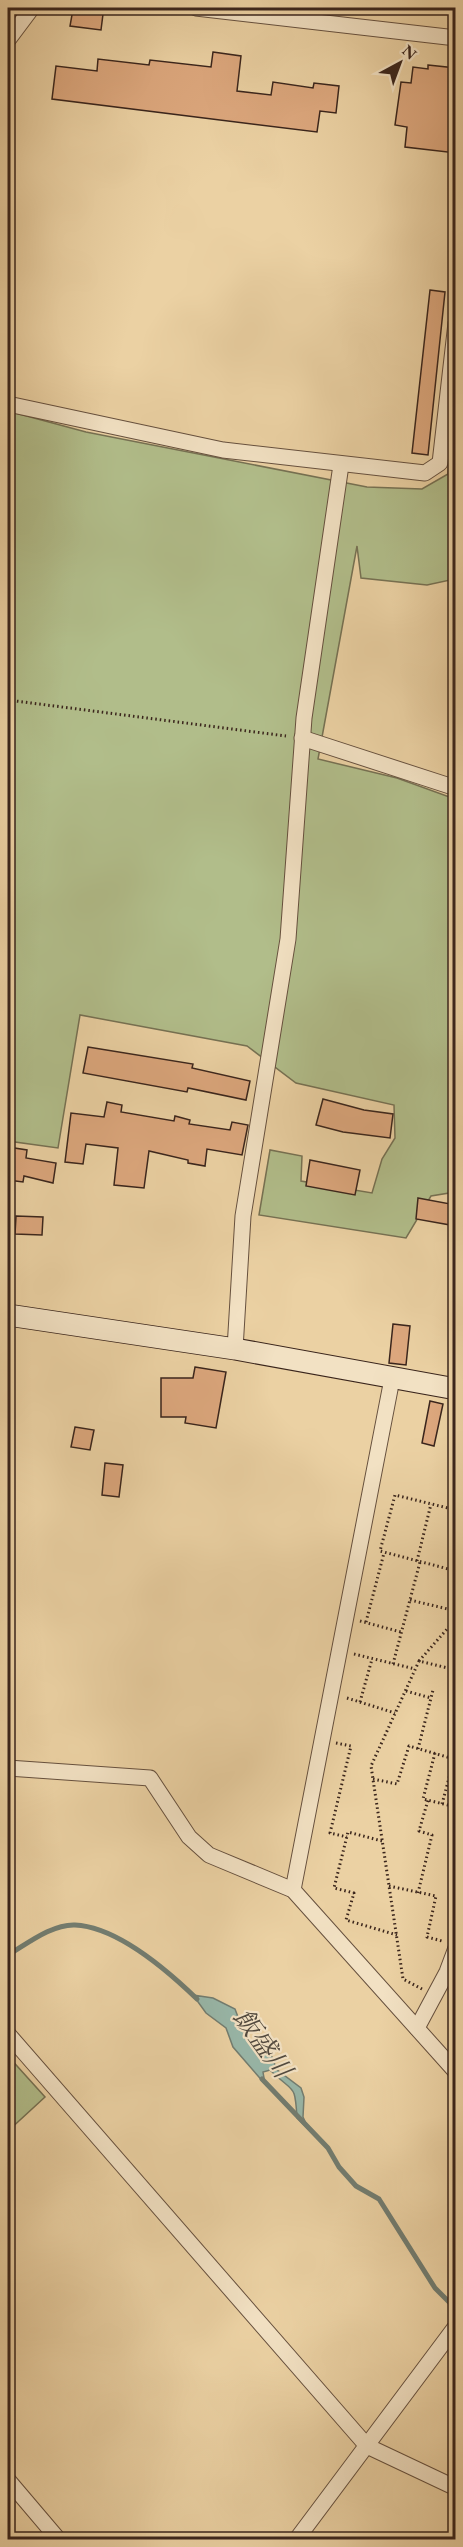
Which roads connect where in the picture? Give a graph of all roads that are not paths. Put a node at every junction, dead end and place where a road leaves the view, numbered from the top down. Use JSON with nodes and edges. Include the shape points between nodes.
{"nodes":[{"id":1,"x":32,"y":8,"type":"edge"},
{"id":2,"x":196,"y":8,"type":"edge"},
{"id":3,"x":456,"y":38,"type":"edge"},
{"id":4,"x":8,"y":40,"type":"edge"},
{"id":5,"x":456,"y":323,"type":"edge"},
{"id":6,"x":8,"y":404,"type":"edge"},
{"id":7,"x":341,"y":465,"type":"junction"},
{"id":8,"x":302,"y":738,"type":"junction"},
{"id":9,"x":456,"y":788,"type":"edge"},
{"id":10,"x":8,"y":1315,"type":"edge"},
{"id":11,"x":235,"y":1349,"type":"junction"},
{"id":12,"x":392,"y":1379,"type":"junction"},
{"id":13,"x":456,"y":1389,"type":"edge"},
{"id":14,"x":8,"y":1768,"type":"edge"},
{"id":15,"x":293,"y":1890,"type":"junction"},
{"id":16,"x":451,"y":1945,"type":"edge"},
{"id":17,"x":417,"y":2028,"type":"junction"},
{"id":18,"x":8,"y":2034,"type":"edge"},
{"id":19,"x":456,"y":2072,"type":"edge"},
{"id":20,"x":456,"y":2326,"type":"edge"},
{"id":21,"x":367,"y":2446,"type":"junction"},
{"id":22,"x":8,"y":2480,"type":"edge"},
{"id":23,"x":456,"y":2488,"type":"edge"},
{"id":24,"x":59,"y":2540,"type":"edge"},
{"id":25,"x":296,"y":2540,"type":"edge"}],
"edges":[{"from":1,"to":4,"type":"street"},
{"from":2,"to":3,"type":"street"},
{"from":5,"to":7,"type":"street","via":[[440,462],[425,473]]},
{"from":6,"to":7,"type":"street","via":[[223,450]]},
{"from":7,"to":8,"type":"street"},
{"from":8,"to":9,"type":"street"},
{"from":8,"to":11,"type":"street","via":[[288,939],[243,1216]]},
{"from":10,"to":11,"type":"street"},
{"from":11,"to":12,"type":"street"},
{"from":12,"to":13,"type":"street"},
{"from":12,"to":15,"type":"street"},
{"from":14,"to":15,"type":"street","via":[[150,1778],[189,1838],[209,1855]]},
{"from":15,"to":17,"type":"street"},
{"from":16,"to":17,"type":"street","via":[[435,1995]]},
{"from":17,"to":19,"type":"street"},
{"from":18,"to":21,"type":"street"},
{"from":20,"to":21,"type":"street"},
{"from":21,"to":23,"type":"street"},
{"from":21,"to":25,"type":"street"},
{"from":22,"to":24,"type":"street"}]}
